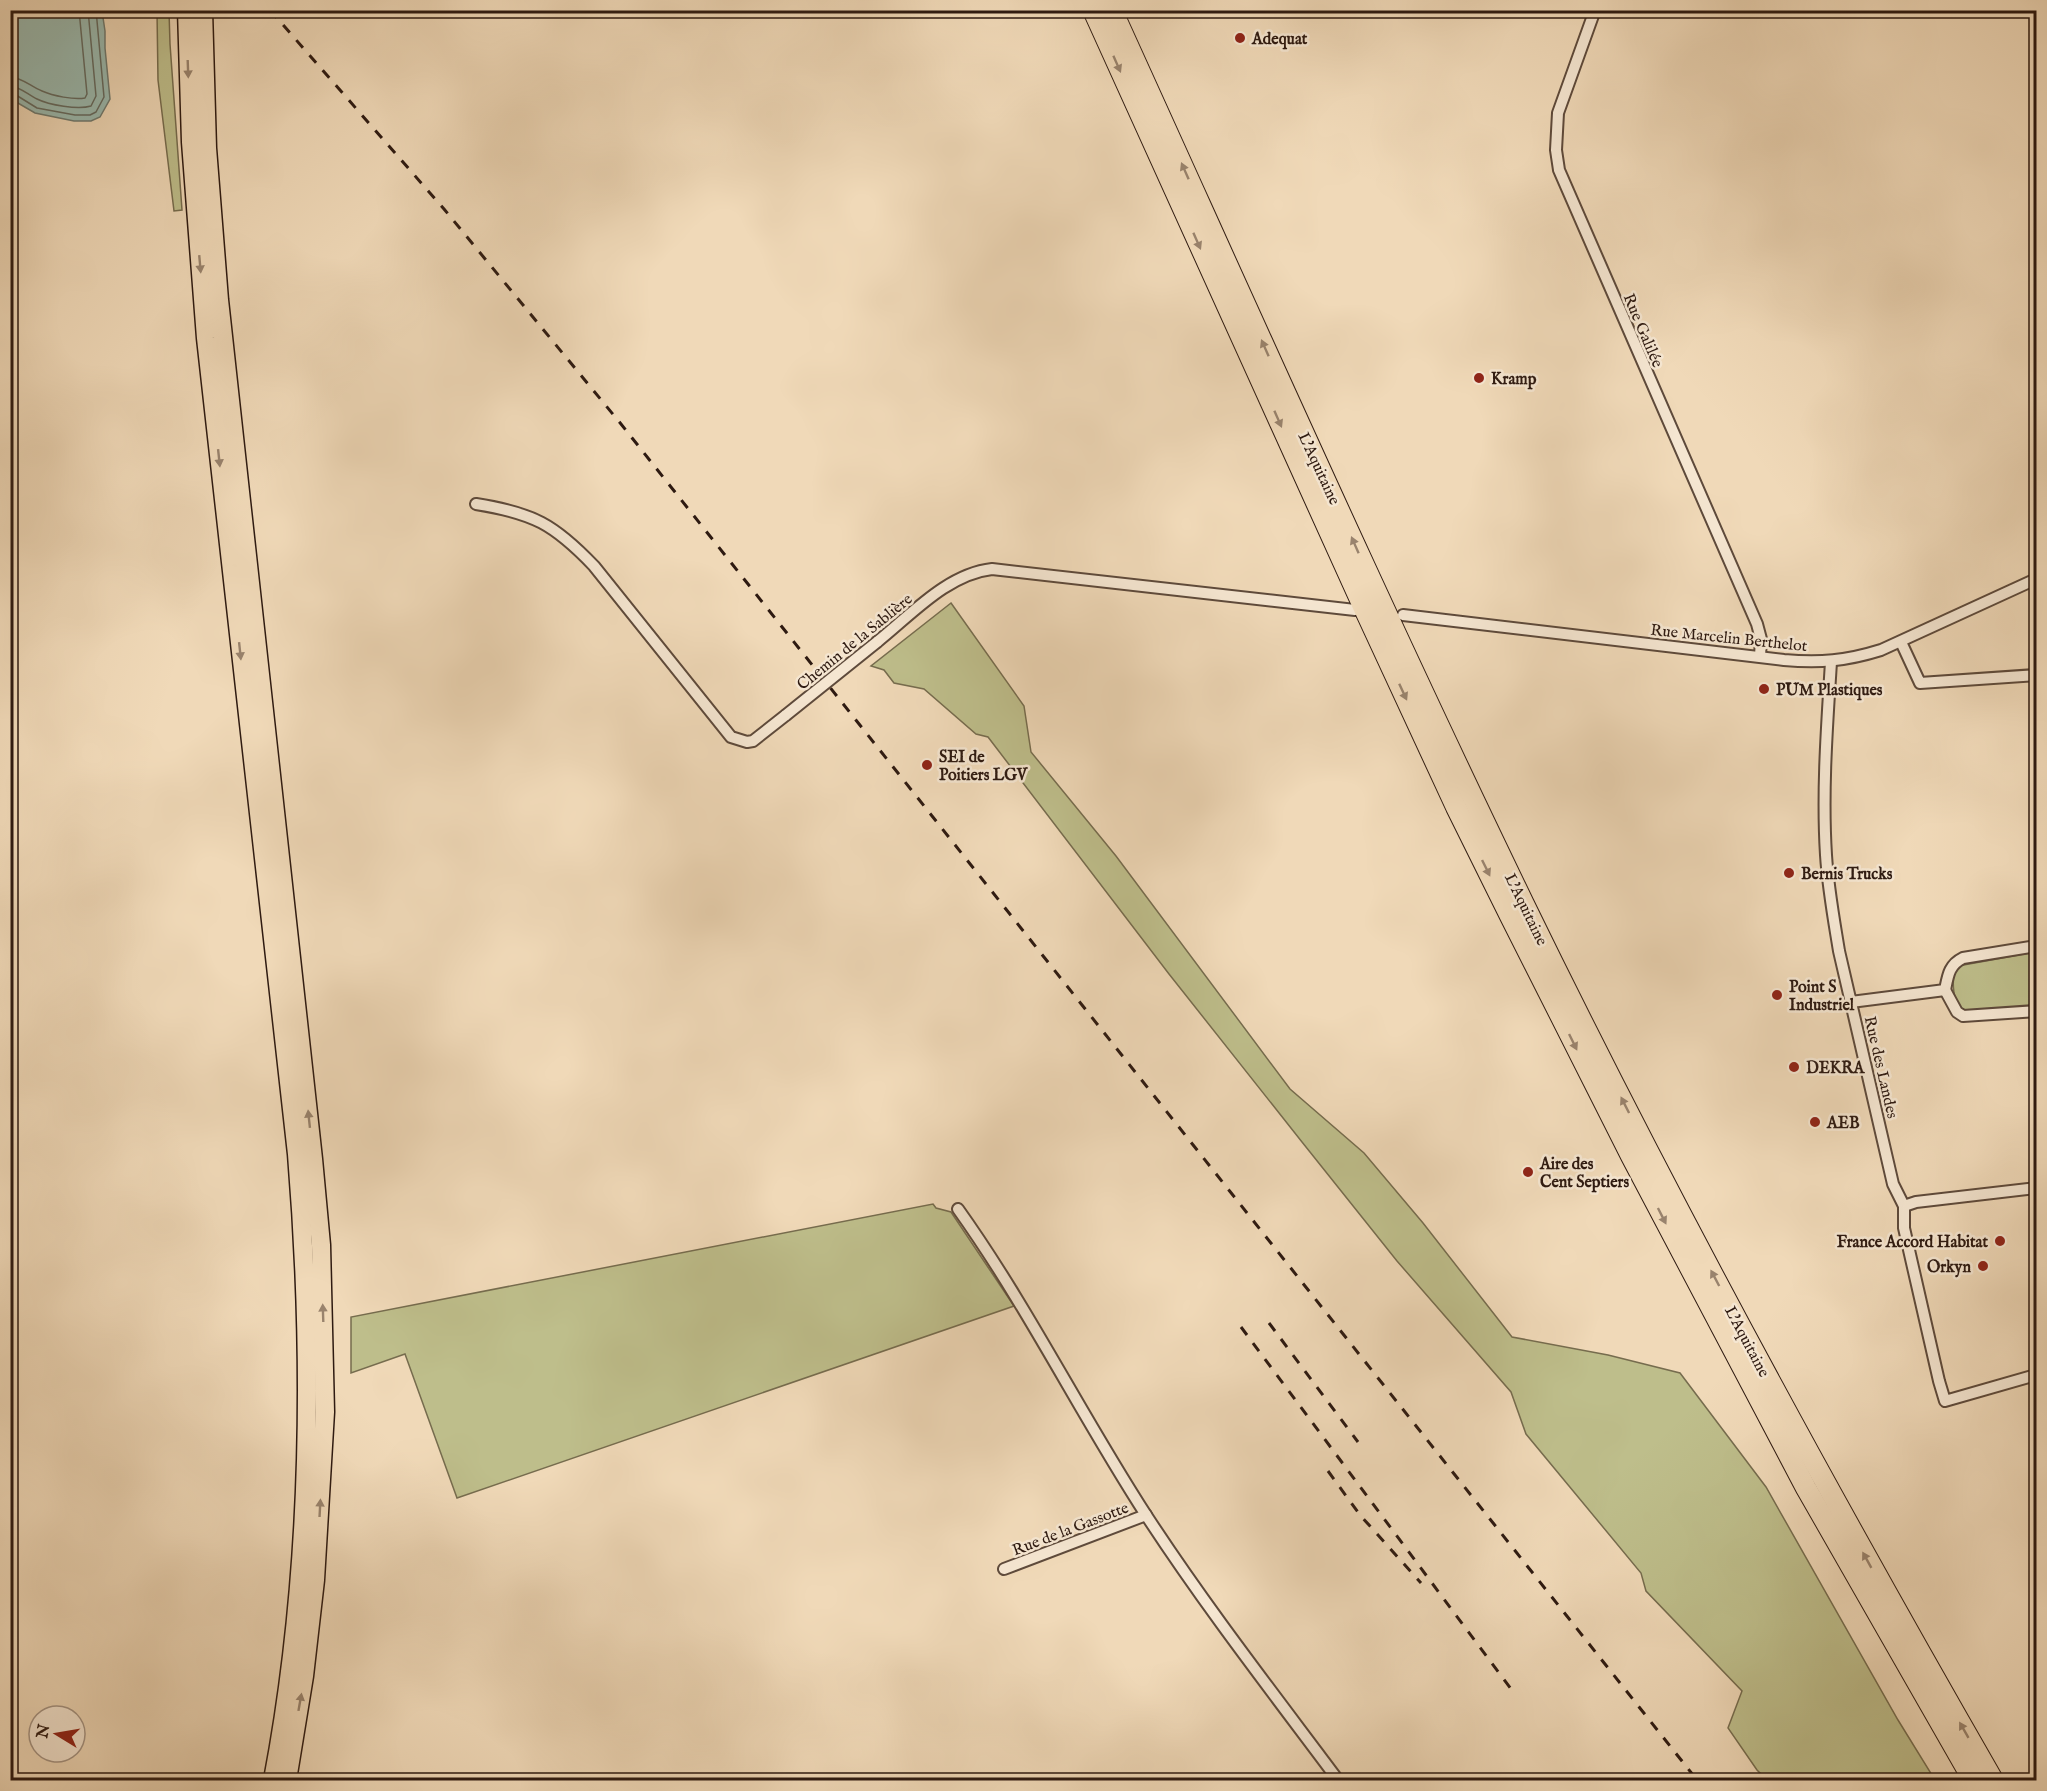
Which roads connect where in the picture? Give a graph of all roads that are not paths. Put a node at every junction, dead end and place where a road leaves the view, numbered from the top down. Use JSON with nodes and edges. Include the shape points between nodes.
{"nodes":[{"id":1,"x":187,"y":10,"type":"edge"},
{"id":2,"x":203,"y":10,"type":"edge"},
{"id":3,"x":1093,"y":10,"type":"edge"},
{"id":4,"x":1112,"y":10,"type":"edge"},
{"id":5,"x":1594,"y":10,"type":"edge"},
{"id":6,"x":476,"y":504,"type":"dead end"},
{"id":7,"x":2037,"y":579,"type":"edge"},
{"id":8,"x":1355,"y":610,"type":"dead end"},
{"id":9,"x":1403,"y":615,"type":"dead end"},
{"id":10,"x":1901,"y":642,"type":"junction"},
{"id":11,"x":1760,"y":656,"type":"junction"},
{"id":12,"x":1831,"y":662,"type":"junction"},
{"id":13,"x":2037,"y":675,"type":"edge"},
{"id":14,"x":2037,"y":946,"type":"edge"},
{"id":15,"x":1945,"y":990,"type":"junction"},
{"id":16,"x":1851,"y":1002,"type":"junction"},
{"id":17,"x":2037,"y":1011,"type":"edge"},
{"id":18,"x":2037,"y":1188,"type":"edge"},
{"id":19,"x":1904,"y":1206,"type":"junction"},
{"id":20,"x":958,"y":1209,"type":"dead end"},
{"id":21,"x":2037,"y":1375,"type":"edge"},
{"id":22,"x":1146,"y":1515,"type":"junction"},
{"id":23,"x":1004,"y":1569,"type":"dead end"},
{"id":24,"x":273,"y":1780,"type":"edge"},
{"id":25,"x":286,"y":1780,"type":"edge"},
{"id":26,"x":1338,"y":1780,"type":"edge"},
{"id":27,"x":1973,"y":1780,"type":"edge"},
{"id":28,"x":1993,"y":1780,"type":"edge"}],
"edges":[{"from":1,"to":24,"type":"highway","one_way":true,"via":[[191,142],[206,338],[304,1239],[306,1484],[294,1633]]},
{"from":25,"to":2,"type":"highway","one_way":true,"via":[[315,1580],[325,1412],[321,1245],[221,324],[207,148]]},
{"from":3,"to":27,"type":"highway","name":"L'Aquitaine","one_way":true,"via":[[1353,584],[1505,906],[1795,1467]]},
{"from":28,"to":4,"type":"highway","name":"L'Aquitaine","one_way":true,"via":[[1751,1346],[1526,908],[1356,548]]},
{"from":5,"to":11,"type":"street","name":"Rue Galilée","via":[[1558,113],[1559,170],[1756,624],[1761,639]]},
{"from":6,"to":8,"type":"street","name":"Chemin de la Sablière","bridge":true,"via":[[530,516],[573,544],[731,737],[747,742],[961,576],[975,571],[992,569]]},
{"from":7,"to":10,"type":"street","name":"Rue Marcelin Berthelot"},
{"from":9,"to":11,"type":"street","name":"Rue Marcelin Berthelot"},
{"from":10,"to":12,"type":"street","name":"Rue Marcelin Berthelot","via":[[1861,657]]},
{"from":10,"to":13,"type":"street","via":[[1920,683]]},
{"from":11,"to":12,"type":"street","name":"Rue Marcelin Berthelot"},
{"from":12,"to":16,"type":"street","name":"Rue des Landes","via":[[1825,748],[1826,855],[1834,921]]},
{"from":14,"to":15,"type":"street","via":[[1963,958],[1955,962],[1948,974]]},
{"from":15,"to":16,"type":"street"},
{"from":15,"to":17,"type":"street","via":[[1963,1016]]},
{"from":16,"to":19,"type":"street","name":"Rue des Landes","via":[[1893,1184]]},
{"from":18,"to":19,"type":"street"},
{"from":19,"to":21,"type":"street","name":"Rue des Landes","via":[[1904,1228],[1945,1401]]},
{"from":20,"to":22,"type":"street","via":[[1016,1295]]},
{"from":22,"to":23,"type":"street","name":"Rue de la Gassotte"},
{"from":22,"to":26,"type":"street"}]}
